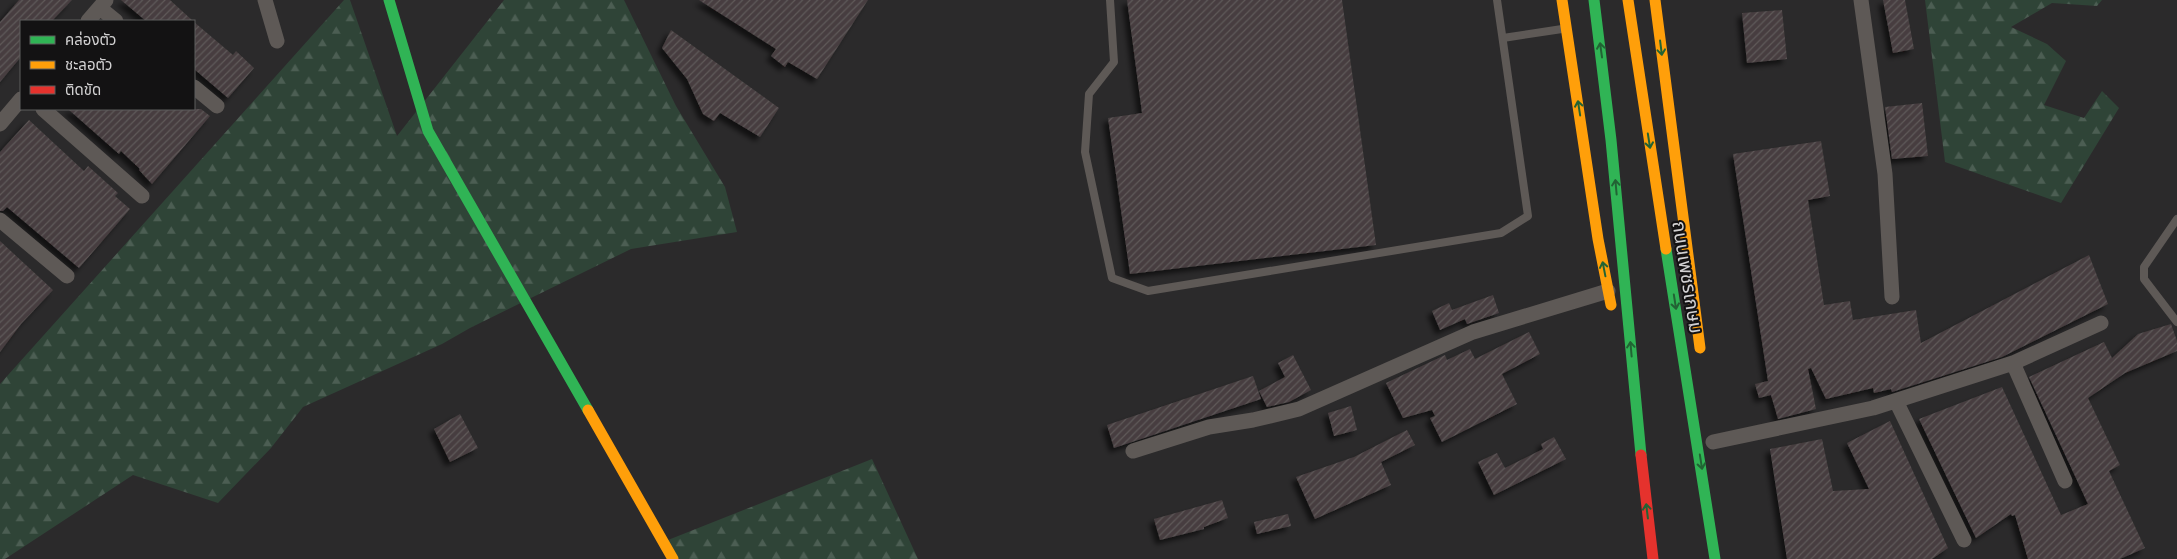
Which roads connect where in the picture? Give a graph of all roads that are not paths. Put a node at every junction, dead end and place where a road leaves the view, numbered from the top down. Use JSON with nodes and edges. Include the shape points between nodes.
{"nodes":[{"id":1,"x":265,"y":0,"type":"edge"},
{"id":2,"x":389,"y":0,"type":"edge"},
{"id":3,"x":1110,"y":0,"type":"edge"},
{"id":4,"x":1497,"y":0,"type":"edge"},
{"id":5,"x":1562,"y":0,"type":"edge"},
{"id":6,"x":1594,"y":0,"type":"edge"},
{"id":7,"x":1628,"y":0,"type":"edge"},
{"id":8,"x":1655,"y":0,"type":"edge"},
{"id":9,"x":1861,"y":0,"type":"edge"},
{"id":10,"x":103,"y":4,"type":"edge"},
{"id":11,"x":89,"y":20,"type":"edge"},
{"id":12,"x":115,"y":20,"type":"edge"},
{"id":13,"x":1567,"y":29,"type":"junction"},
{"id":14,"x":1502,"y":38,"type":"junction"},
{"id":15,"x":277,"y":41,"type":"dead end"},
{"id":16,"x":195,"y":88,"type":"edge"},
{"id":17,"x":20,"y":100,"type":"edge"},
{"id":18,"x":217,"y":106,"type":"dead end"},
{"id":19,"x":44,"y":110,"type":"edge"},
{"id":20,"x":0,"y":124,"type":"edge"},
{"id":21,"x":142,"y":196,"type":"dead end"},
{"id":22,"x":2177,"y":219,"type":"edge"},
{"id":23,"x":0,"y":220,"type":"edge"},
{"id":24,"x":67,"y":276,"type":"dead end"},
{"id":25,"x":1608,"y":291,"type":"junction"},
{"id":26,"x":1892,"y":296,"type":"dead end"},
{"id":27,"x":1614,"y":320,"type":"dead end"},
{"id":28,"x":2177,"y":322,"type":"edge"},
{"id":29,"x":2101,"y":324,"type":"dead end"},
{"id":30,"x":1618,"y":339,"type":"dead end"},
{"id":31,"x":2013,"y":363,"type":"junction"},
{"id":32,"x":1702,"y":364,"type":"dead end"},
{"id":33,"x":1896,"y":401,"type":"junction"},
{"id":34,"x":1712,"y":447,"type":"joint"},
{"id":35,"x":1132,"y":451,"type":"dead end"},
{"id":36,"x":1640,"y":454,"type":"junction"},
{"id":37,"x":2065,"y":481,"type":"dead end"},
{"id":38,"x":1710,"y":521,"type":"junction"},
{"id":39,"x":1964,"y":540,"type":"dead end"},
{"id":40,"x":673,"y":559,"type":"edge"},
{"id":41,"x":1652,"y":559,"type":"edge"},
{"id":42,"x":1715,"y":559,"type":"edge"}],
"edges":[{"from":1,"to":15,"type":"street"},
{"from":2,"to":40,"type":"main road","via":[[428,131]]},
{"from":3,"to":14,"type":"lane","via":[[1114,62],[1090,94],[1085,152],[1112,278],[1148,291],[1501,233],[1528,216]]},
{"from":4,"to":14,"type":"lane"},
{"from":5,"to":13,"type":"main road"},
{"from":36,"to":6,"type":"main road","one_way":true,"via":[[1607,98]]},
{"from":7,"to":38,"type":"main road","name":"ถนนเพชรเกษม","one_way":true},
{"from":8,"to":32,"type":"main road","one_way":true},
{"from":9,"to":26,"type":"street","via":[[1884,174]]},
{"from":10,"to":11,"type":"street"},
{"from":10,"to":12,"type":"street"},
{"from":13,"to":14,"type":"lane"},
{"from":25,"to":13,"type":"main road","one_way":true},
{"from":16,"to":18,"type":"street"},
{"from":17,"to":20,"type":"street"},
{"from":19,"to":21,"type":"street"},
{"from":22,"to":28,"type":"lane","via":[[2144,267],[2144,279]]},
{"from":23,"to":24,"type":"street"},
{"from":25,"to":27,"type":"main road"},
{"from":25,"to":35,"type":"street","via":[[1473,332],[1299,409],[1267,418],[1209,427]]},
{"from":29,"to":31,"type":"street"},
{"from":30,"to":36,"type":"main road"},
{"from":31,"to":33,"type":"street"},
{"from":31,"to":37,"type":"street"},
{"from":33,"to":34,"type":"street"},
{"from":33,"to":39,"type":"street"},
{"from":34,"to":38,"type":"main road"},
{"from":41,"to":36,"type":"main road","one_way":true},
{"from":38,"to":42,"type":"main road","name":"ถนนเพชรเกษม"}]}
